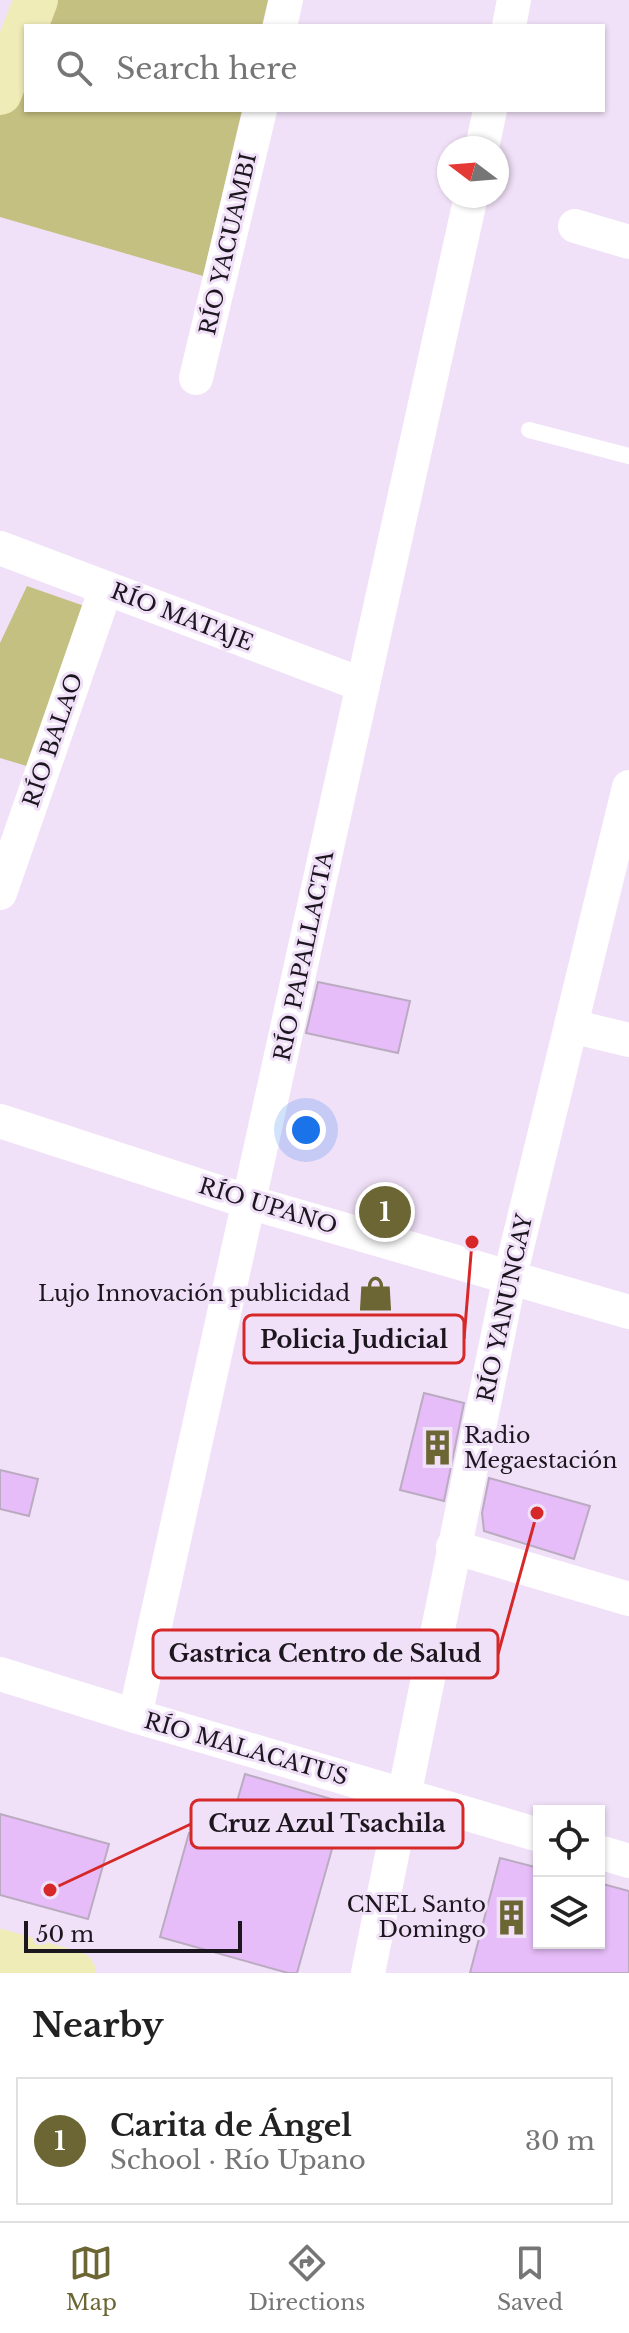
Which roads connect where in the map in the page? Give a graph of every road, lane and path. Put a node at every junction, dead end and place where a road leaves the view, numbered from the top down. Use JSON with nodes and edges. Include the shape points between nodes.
{"nodes":[{"id":1,"x":36,"y":0,"type":"edge"},
{"id":2,"x":286,"y":0,"type":"edge"},
{"id":3,"x":514,"y":0,"type":"edge"},
{"id":4,"x":27,"y":24,"type":"edge"},
{"id":5,"x":280,"y":24,"type":"edge"},
{"id":6,"x":509,"y":24,"type":"edge"},
{"id":7,"x":24,"y":31,"type":"edge"},
{"id":8,"x":0,"y":93,"type":"edge"},
{"id":9,"x":260,"y":112,"type":"edge"},
{"id":10,"x":490,"y":112,"type":"edge"},
{"id":11,"x":485,"y":136,"type":"edge"},
{"id":12,"x":468,"y":208,"type":"edge"},
{"id":13,"x":575,"y":226,"type":"dead end"},
{"id":14,"x":629,"y":242,"type":"edge"},
{"id":15,"x":196,"y":378,"type":"dead end"},
{"id":16,"x":529,"y":430,"type":"dead end"},
{"id":17,"x":629,"y":456,"type":"edge"},
{"id":18,"x":0,"y":548,"type":"edge"},
{"id":19,"x":106,"y":588,"type":"junction"},
{"id":20,"x":363,"y":685,"type":"junction"},
{"id":21,"x":629,"y":787,"type":"edge"},
{"id":22,"x":0,"y":893,"type":"edge"},
{"id":23,"x":571,"y":1026,"type":"junction"},
{"id":24,"x":629,"y":1040,"type":"edge"},
{"id":25,"x":0,"y":1121,"type":"edge"},
{"id":26,"x":249,"y":1202,"type":"junction"},
{"id":27,"x":510,"y":1276,"type":"junction"},
{"id":28,"x":629,"y":1312,"type":"edge"},
{"id":29,"x":453,"y":1547,"type":"junction"},
{"id":30,"x":629,"y":1599,"type":"edge"},
{"id":31,"x":0,"y":1674,"type":"edge"},
{"id":32,"x":135,"y":1716,"type":"junction"},
{"id":33,"x":405,"y":1795,"type":"junction"},
{"id":34,"x":533,"y":1833,"type":"edge"},
{"id":35,"x":605,"y":1854,"type":"edge"},
{"id":36,"x":629,"y":1861,"type":"edge"},
{"id":37,"x":0,"y":1951,"type":"edge"},
{"id":38,"x":74,"y":1973,"type":"edge"},
{"id":39,"x":368,"y":1973,"type":"edge"}],
"edges":[{"from":1,"to":4,"type":"street"},
{"from":2,"to":5,"type":"street"},
{"from":3,"to":6,"type":"street"},
{"from":7,"to":8,"type":"street"},
{"from":9,"to":15,"type":"street","name":"RÍO YACUAMBI"},
{"from":10,"to":11,"type":"street"},
{"from":12,"to":20,"type":"street","name":"RÍO PAPALLACTA"},
{"from":13,"to":14,"type":"street"},
{"from":16,"to":17,"type":"lane"},
{"from":18,"to":19,"type":"street","name":"RÍO MATAJE"},
{"from":19,"to":20,"type":"street","name":"RÍO MATAJE"},
{"from":19,"to":22,"type":"street","name":"RÍO BALAO"},
{"from":20,"to":26,"type":"street","name":"RÍO PAPALLACTA"},
{"from":21,"to":23,"type":"street","name":"RÍO YANUNCAY"},
{"from":23,"to":24,"type":"street"},
{"from":23,"to":27,"type":"street","name":"RÍO YANUNCAY"},
{"from":25,"to":26,"type":"street","name":"RÍO UPANO"},
{"from":26,"to":27,"type":"street","name":"RÍO UPANO"},
{"from":26,"to":32,"type":"street","name":"RÍO PAPALLACTA"},
{"from":27,"to":28,"type":"street","name":"RÍO UPANO"},
{"from":27,"to":29,"type":"street","name":"RÍO YANUNCAY"},
{"from":29,"to":30,"type":"street"},
{"from":29,"to":33,"type":"street","name":"RÍO YANUNCAY"},
{"from":31,"to":32,"type":"street","name":"RÍO MALACATUS"},
{"from":32,"to":33,"type":"street","name":"RÍO MALACATUS"},
{"from":33,"to":34,"type":"street","name":"RÍO MALACATUS"},
{"from":33,"to":39,"type":"street","name":"RÍO YANUNCAY"},
{"from":35,"to":36,"type":"street"},
{"from":37,"to":38,"type":"street"}]}
